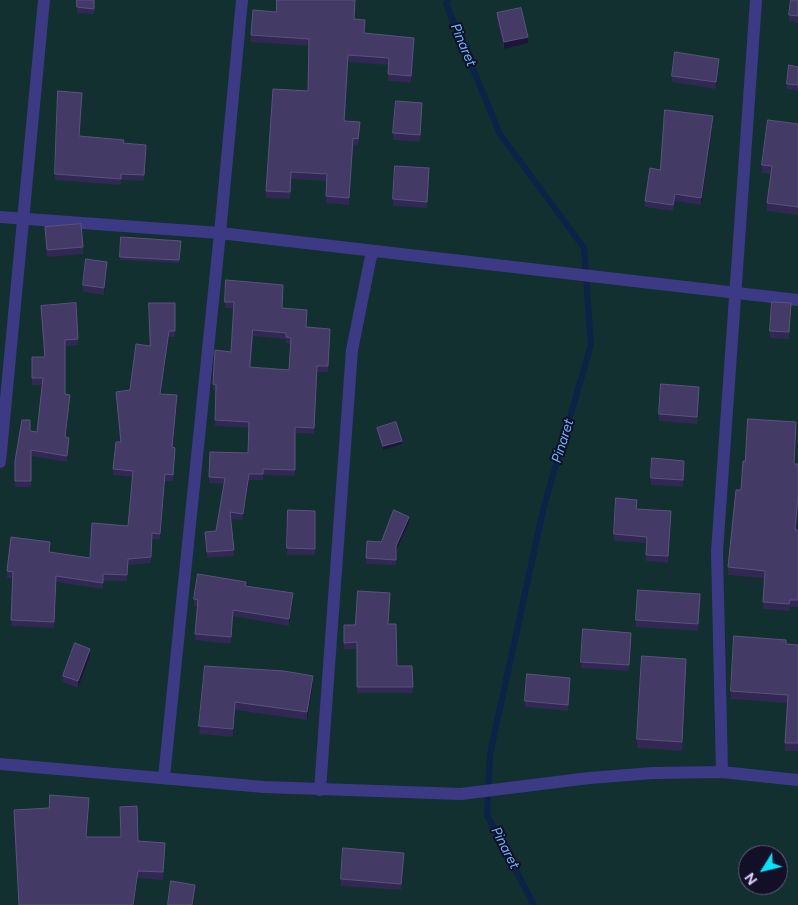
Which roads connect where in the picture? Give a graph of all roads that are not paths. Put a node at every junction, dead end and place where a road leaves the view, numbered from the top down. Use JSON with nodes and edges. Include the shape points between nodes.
{"nodes":[{"id":1,"x":44,"y":0,"type":"edge"},
{"id":2,"x":242,"y":0,"type":"edge"},
{"id":3,"x":756,"y":0,"type":"edge"},
{"id":4,"x":0,"y":216,"type":"edge"},
{"id":5,"x":24,"y":219,"type":"junction"},
{"id":6,"x":220,"y":233,"type":"junction"},
{"id":7,"x":372,"y":251,"type":"junction"},
{"id":8,"x":736,"y":294,"type":"junction"},
{"id":9,"x":798,"y":300,"type":"edge"},
{"id":10,"x":0,"y":462,"type":"edge"},
{"id":11,"x":0,"y":764,"type":"edge"},
{"id":12,"x":722,"y":772,"type":"junction"},
{"id":13,"x":164,"y":777,"type":"junction"},
{"id":14,"x":798,"y":780,"type":"edge"},
{"id":15,"x":320,"y":790,"type":"junction"}],
"edges":[{"from":1,"to":5,"type":"street"},
{"from":2,"to":6,"type":"street"},
{"from":3,"to":8,"type":"street"},
{"from":4,"to":5,"type":"street"},
{"from":5,"to":6,"type":"street"},
{"from":5,"to":10,"type":"street"},
{"from":6,"to":7,"type":"street"},
{"from":6,"to":13,"type":"street"},
{"from":7,"to":8,"type":"street"},
{"from":7,"to":15,"type":"street","via":[[352,350]]},
{"from":8,"to":9,"type":"street"},
{"from":8,"to":12,"type":"street","via":[[717,552]]},
{"from":11,"to":13,"type":"street"},
{"from":12,"to":14,"type":"street"},
{"from":12,"to":15,"type":"street","via":[[589,778],[461,794]]},
{"from":13,"to":15,"type":"street"}]}
